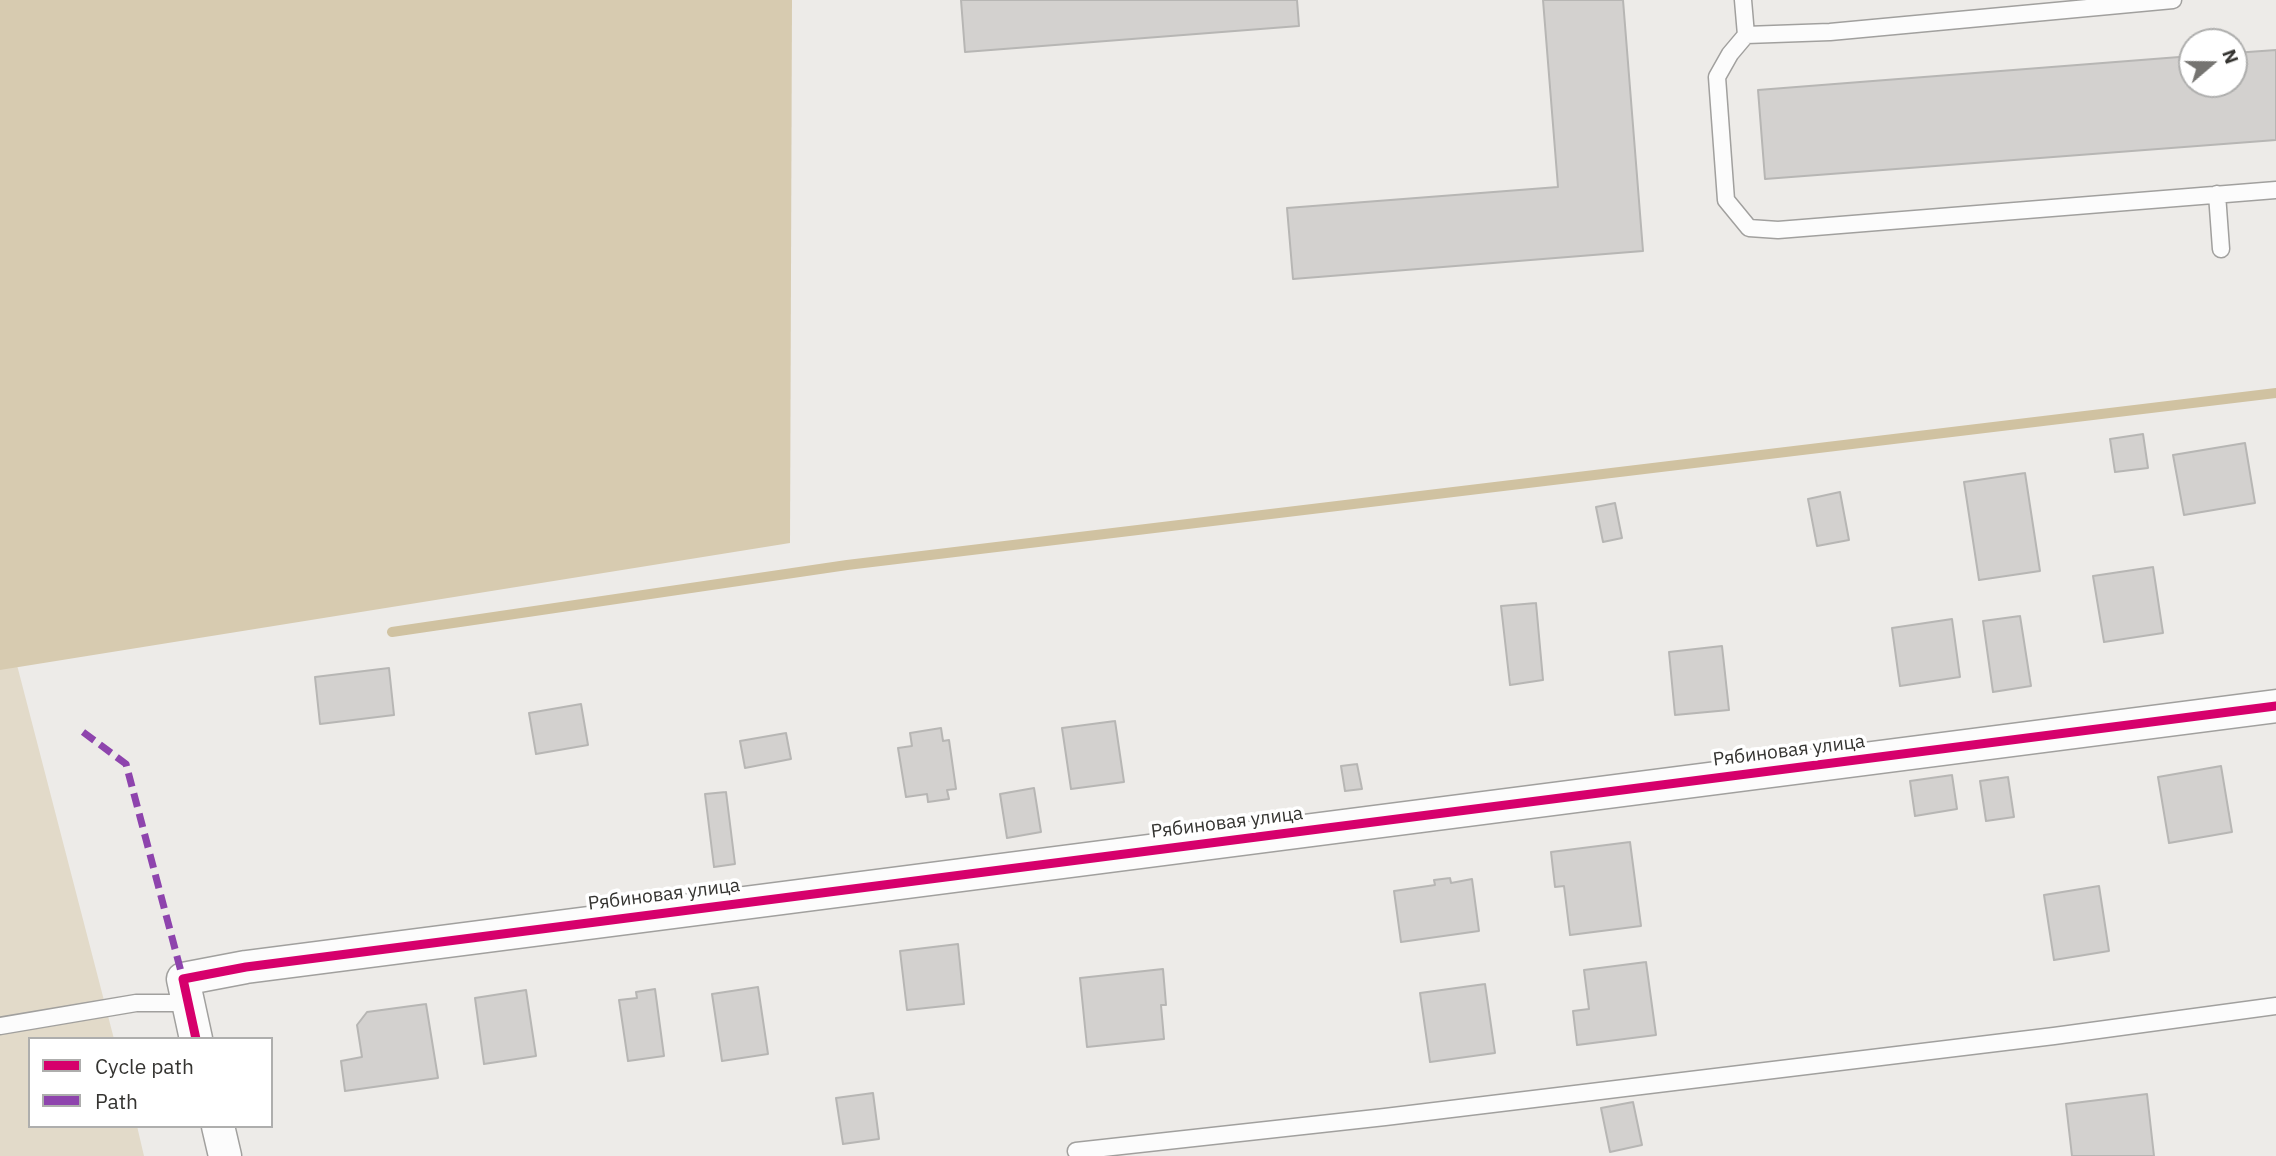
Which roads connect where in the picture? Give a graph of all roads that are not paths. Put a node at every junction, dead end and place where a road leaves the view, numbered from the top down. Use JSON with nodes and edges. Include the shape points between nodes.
{"nodes":[{"id":1,"x":1743,"y":0,"type":"edge"},
{"id":2,"x":2172,"y":0,"type":"edge"},
{"id":3,"x":1746,"y":35,"type":"junction"},
{"id":4,"x":2276,"y":190,"type":"edge"},
{"id":5,"x":2217,"y":194,"type":"junction"},
{"id":6,"x":2221,"y":249,"type":"dead end"},
{"id":7,"x":2276,"y":706,"type":"edge"},
{"id":8,"x":185,"y":991,"type":"junction"},
{"id":9,"x":2276,"y":1006,"type":"edge"},
{"id":10,"x":0,"y":1026,"type":"edge"},
{"id":11,"x":196,"y":1037,"type":"edge"},
{"id":12,"x":218,"y":1128,"type":"edge"},
{"id":13,"x":1076,"y":1151,"type":"dead end"},
{"id":14,"x":225,"y":1156,"type":"edge"}],
"edges":[{"from":1,"to":3,"type":"lane"},
{"from":2,"to":3,"type":"lane","via":[[1830,32]]},
{"from":3,"to":5,"type":"lane","via":[[1717,77],[1726,200],[1749,228],[1778,230]]},
{"from":4,"to":5,"type":"lane"},
{"from":5,"to":6,"type":"lane"},
{"from":7,"to":8,"type":"street","name":"Рябиновая улица","via":[[316,957]]},
{"from":8,"to":10,"type":"lane"},
{"from":8,"to":11,"type":"street"},
{"from":9,"to":13,"type":"lane"},
{"from":12,"to":14,"type":"street"}]}
